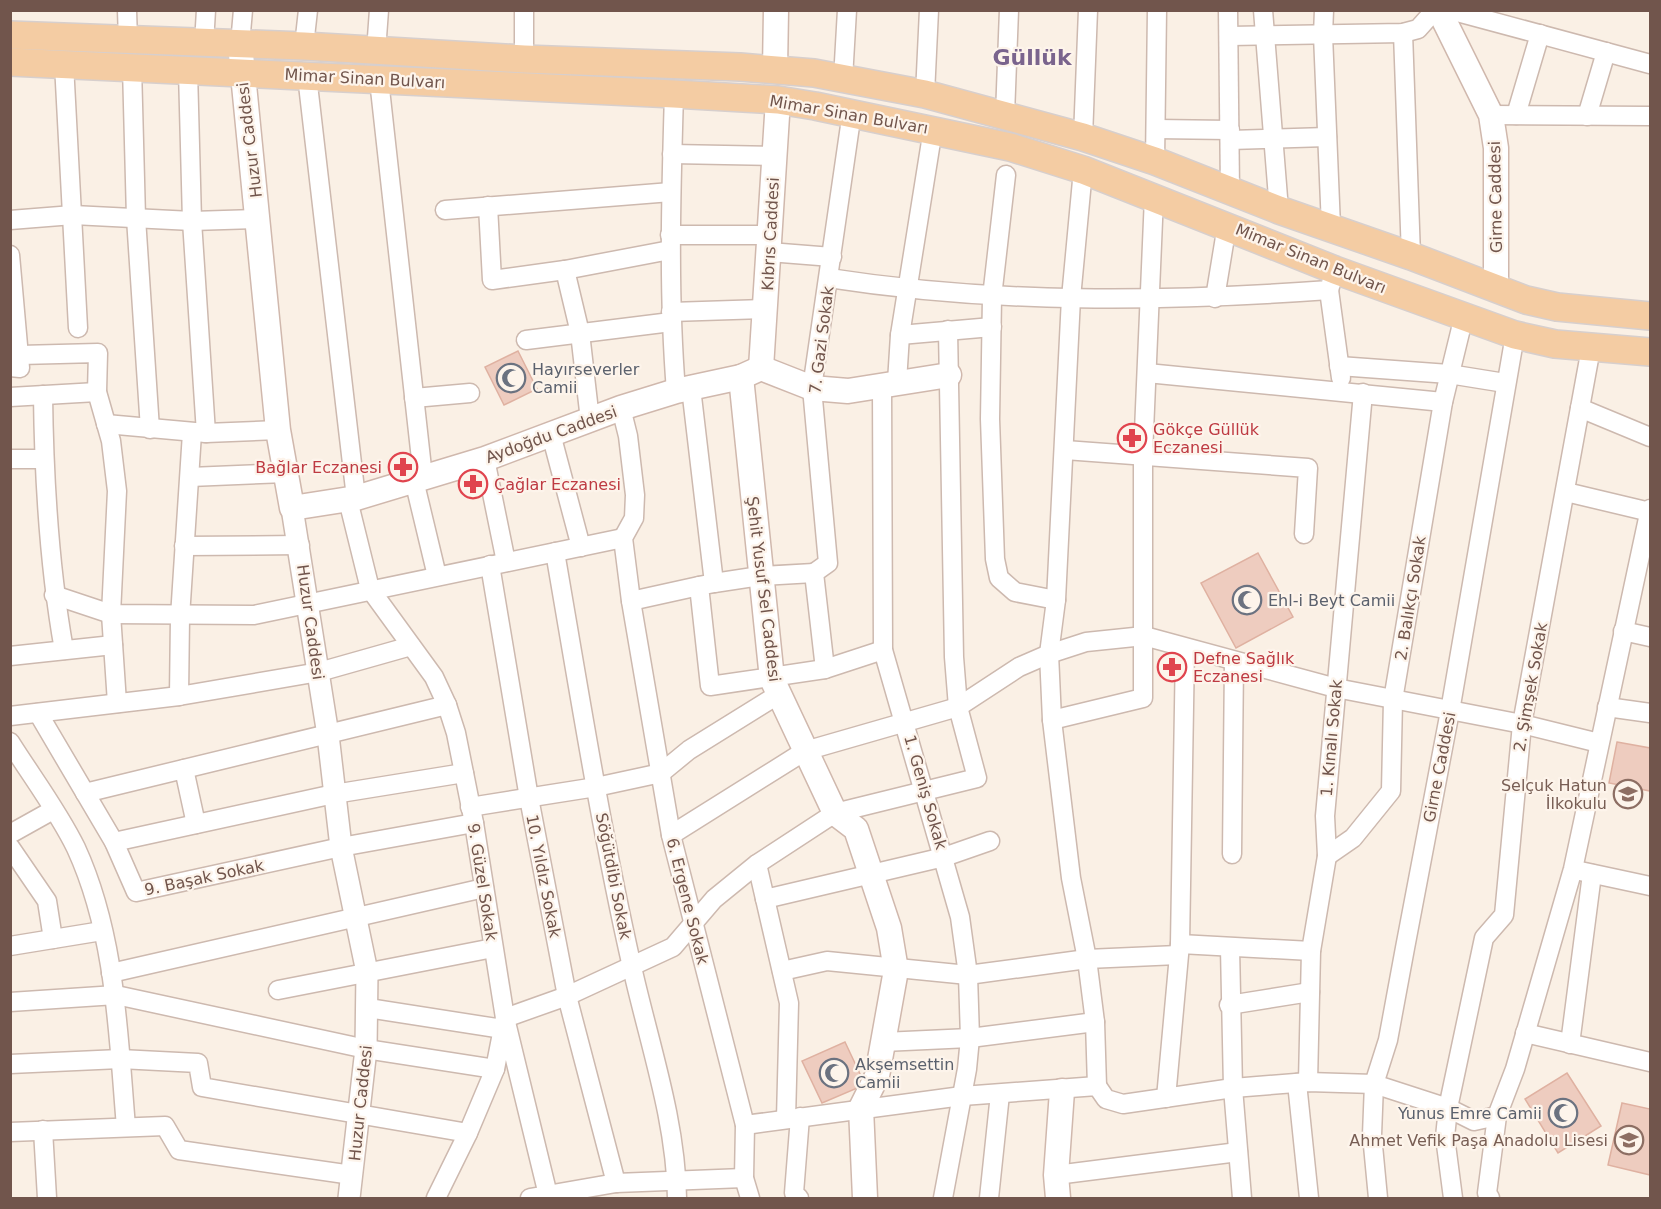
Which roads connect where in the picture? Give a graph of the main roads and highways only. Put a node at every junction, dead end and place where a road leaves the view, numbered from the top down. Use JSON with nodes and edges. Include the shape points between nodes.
{"nodes":[{"id":1,"x":776,"y":10,"type":"edge"},
{"id":2,"x":1437,"y":10,"type":"edge"},
{"id":3,"x":10,"y":35,"type":"edge"},
{"id":4,"x":204,"y":43,"type":"junction"},
{"id":5,"x":240,"y":45,"type":"junction"},
{"id":6,"x":376,"y":51,"type":"junction"},
{"id":7,"x":10,"y":62,"type":"edge"},
{"id":8,"x":120,"y":67,"type":"junction"},
{"id":9,"x":775,"y":69,"type":"junction"},
{"id":10,"x":241,"y":73,"type":"junction"},
{"id":11,"x":277,"y":73,"type":"junction"},
{"id":12,"x":778,"y":100,"type":"junction"},
{"id":13,"x":1496,"y":289,"type":"junction"},
{"id":14,"x":1650,"y":316,"type":"edge"},
{"id":15,"x":1650,"y":352,"type":"edge"},
{"id":16,"x":751,"y":372,"type":"junction"},
{"id":17,"x":949,"y":375,"type":"road end"},
{"id":18,"x":292,"y":508,"type":"joint"},
{"id":19,"x":1062,"y":1091,"type":"road end"},
{"id":20,"x":865,"y":1198,"type":"edge"},
{"id":21,"x":1058,"y":1198,"type":"edge"}],
"edges":[{"from":1,"to":9,"type":"main road"},
{"from":2,"to":13,"type":"main road","name":"Girne Caddesi","via":[[1491,115],[1496,148]]},
{"from":3,"to":4,"type":"main road","name":"Mimar Sinan Bulvarı"},
{"from":4,"to":5,"type":"main road","name":"Mimar Sinan Bulvarı"},
{"from":4,"to":8,"type":"main road","via":[[216,49],[218,55],[213,60],[139,58]]},
{"from":5,"to":6,"type":"main road","name":"Mimar Sinan Bulvarı"},
{"from":5,"to":10,"type":"main road","name":"Huzur Caddesi"},
{"from":6,"to":9,"type":"main road","name":"Mimar Sinan Bulvarı"},
{"from":6,"to":11,"type":"main road","via":[[345,59],[261,57],[255,62],[258,69]]},
{"from":7,"to":8,"type":"main road","name":"Mimar Sinan Bulvarı"},
{"from":8,"to":10,"type":"main road","name":"Mimar Sinan Bulvarı"},
{"from":9,"to":13,"type":"main road","name":"Mimar Sinan Bulvarı","via":[[925,94],[1083,137]]},
{"from":10,"to":11,"type":"main road","name":"Mimar Sinan Bulvarı"},
{"from":10,"to":18,"type":"main road","name":"Huzur Caddesi","via":[[278,430]]},
{"from":11,"to":12,"type":"main road","name":"Mimar Sinan Bulvarı"},
{"from":12,"to":15,"type":"main road","name":"Mimar Sinan Bulvarı","via":[[933,129],[1083,170],[1227,225],[1332,280],[1464,316],[1515,335],[1591,348]]},
{"from":12,"to":16,"type":"main road","name":"Kıbrıs Caddesi","via":[[766,309]]},
{"from":13,"to":14,"type":"main road","name":"Mimar Sinan Bulvarı","via":[[1557,307]]},
{"from":16,"to":17,"type":"main road","via":[[812,388],[848,391]]},
{"from":16,"to":18,"type":"main road","name":"Aydoğdu Caddesi","via":[[621,408],[485,459],[352,499]]},
{"from":16,"to":20,"type":"main road","name":"Şehit Yusuf Sel Caddesi","via":[[760,576],[776,686],[835,813],[856,829],[889,928],[896,970],[878,1076],[861,1108]]},
{"from":19,"to":21,"type":"main road"}]}
